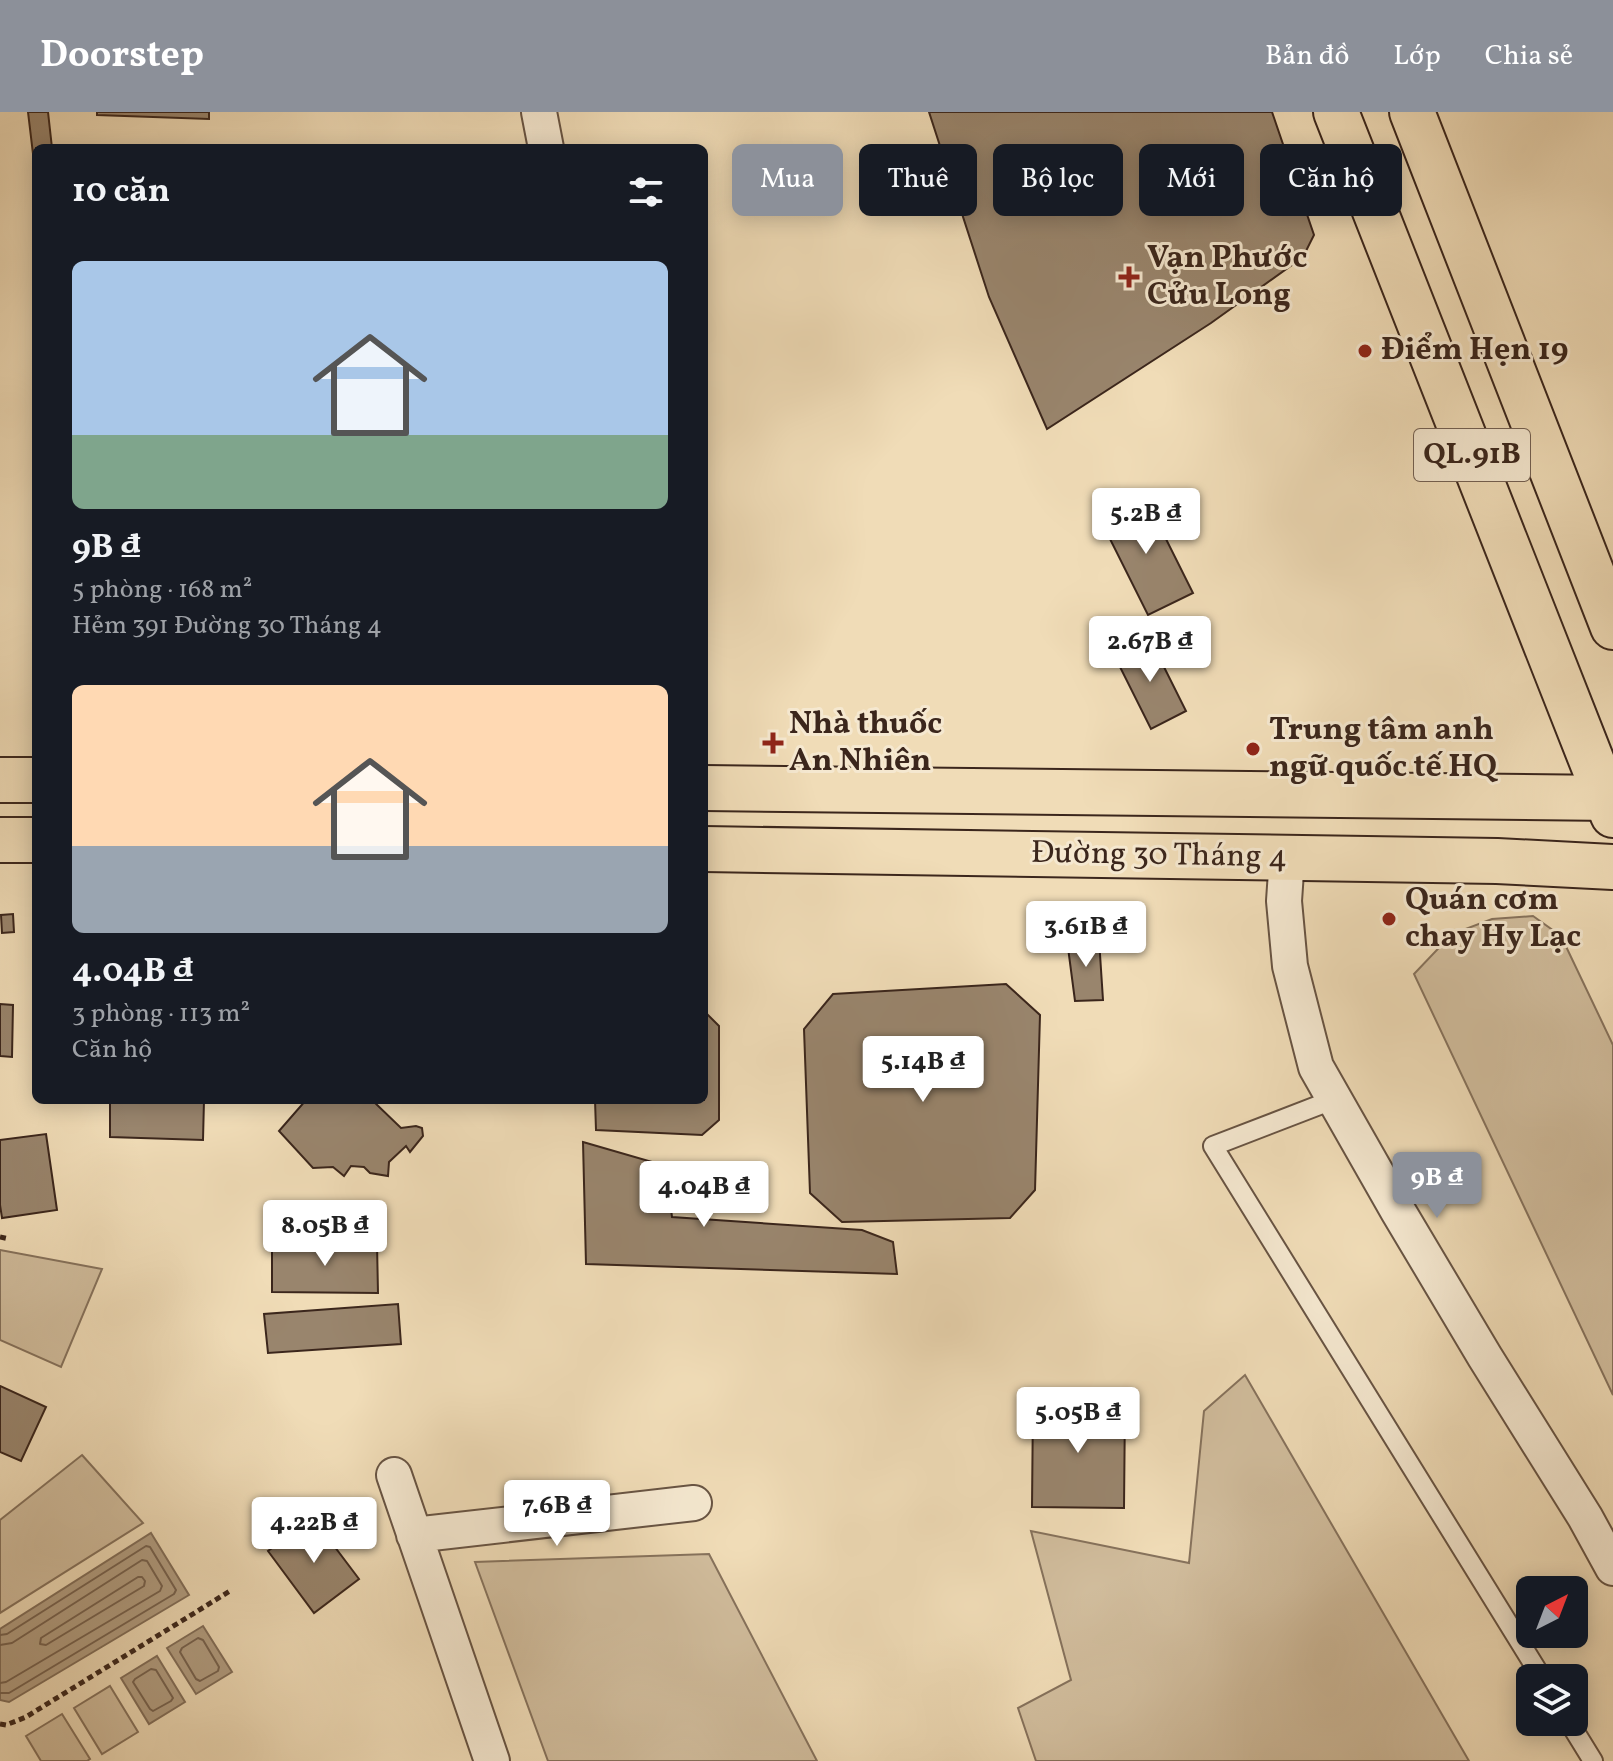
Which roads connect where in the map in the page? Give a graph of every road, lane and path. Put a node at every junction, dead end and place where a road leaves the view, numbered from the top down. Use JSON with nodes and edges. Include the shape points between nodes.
{"nodes":[{"id":1,"x":539,"y":112,"type":"edge"},
{"id":2,"x":1336,"y":112,"type":"edge"},
{"id":3,"x":1412,"y":112,"type":"edge"},
{"id":4,"x":545,"y":144,"type":"edge"},
{"id":5,"x":1613,"y":627,"type":"edge"},
{"id":6,"x":0,"y":780,"type":"edge"},
{"id":7,"x":32,"y":780,"type":"edge"},
{"id":8,"x":708,"y":788,"type":"edge"},
{"id":9,"x":1611,"y":804,"type":"edge"},
{"id":10,"x":0,"y":840,"type":"edge"},
{"id":11,"x":32,"y":840,"type":"edge"},
{"id":12,"x":708,"y":849,"type":"edge"},
{"id":13,"x":1287,"y":857,"type":"junction"},
{"id":14,"x":1613,"y":867,"type":"edge"},
{"id":15,"x":1335,"y":1099,"type":"junction"},
{"id":16,"x":0,"y":1237,"type":"edge"},
{"id":17,"x":9,"y":1239,"type":"dead end"},
{"id":18,"x":394,"y":1475,"type":"dead end"},
{"id":19,"x":694,"y":1503,"type":"dead end"},
{"id":20,"x":414,"y":1535,"type":"junction"},
{"id":21,"x":1613,"y":1568,"type":"edge"},
{"id":22,"x":230,"y":1591,"type":"dead end"},
{"id":23,"x":1533,"y":1664,"type":"edge"},
{"id":24,"x":0,"y":1724,"type":"edge"},
{"id":25,"x":1578,"y":1736,"type":"edge"},
{"id":26,"x":492,"y":1761,"type":"edge"},
{"id":27,"x":1593,"y":1761,"type":"edge"}],
"edges":[{"from":1,"to":4,"type":"street"},
{"from":2,"to":9,"type":"main road","number":"QL.91B"},
{"from":3,"to":5,"type":"main road","number":"QL.91B"},
{"from":6,"to":7,"type":"main road"},
{"from":8,"to":9,"type":"main road","name":"Đường 30 Tháng 4"},
{"from":10,"to":11,"type":"main road"},
{"from":12,"to":13,"type":"main road","name":"Đường 30 Tháng 4"},
{"from":13,"to":14,"type":"main road","name":"Đường 30 Tháng 4"},
{"from":13,"to":15,"type":"street","via":[[1284,901],[1290,966],[1316,1067]]},
{"from":15,"to":21,"type":"street"},
{"from":15,"to":23,"type":"lane","via":[[1213,1146]]},
{"from":16,"to":17,"type":"path"},
{"from":18,"to":20,"type":"street"},
{"from":19,"to":20,"type":"street"},
{"from":20,"to":26,"type":"street"},
{"from":22,"to":24,"type":"path","via":[[26,1717]]},
{"from":25,"to":27,"type":"lane"}]}
